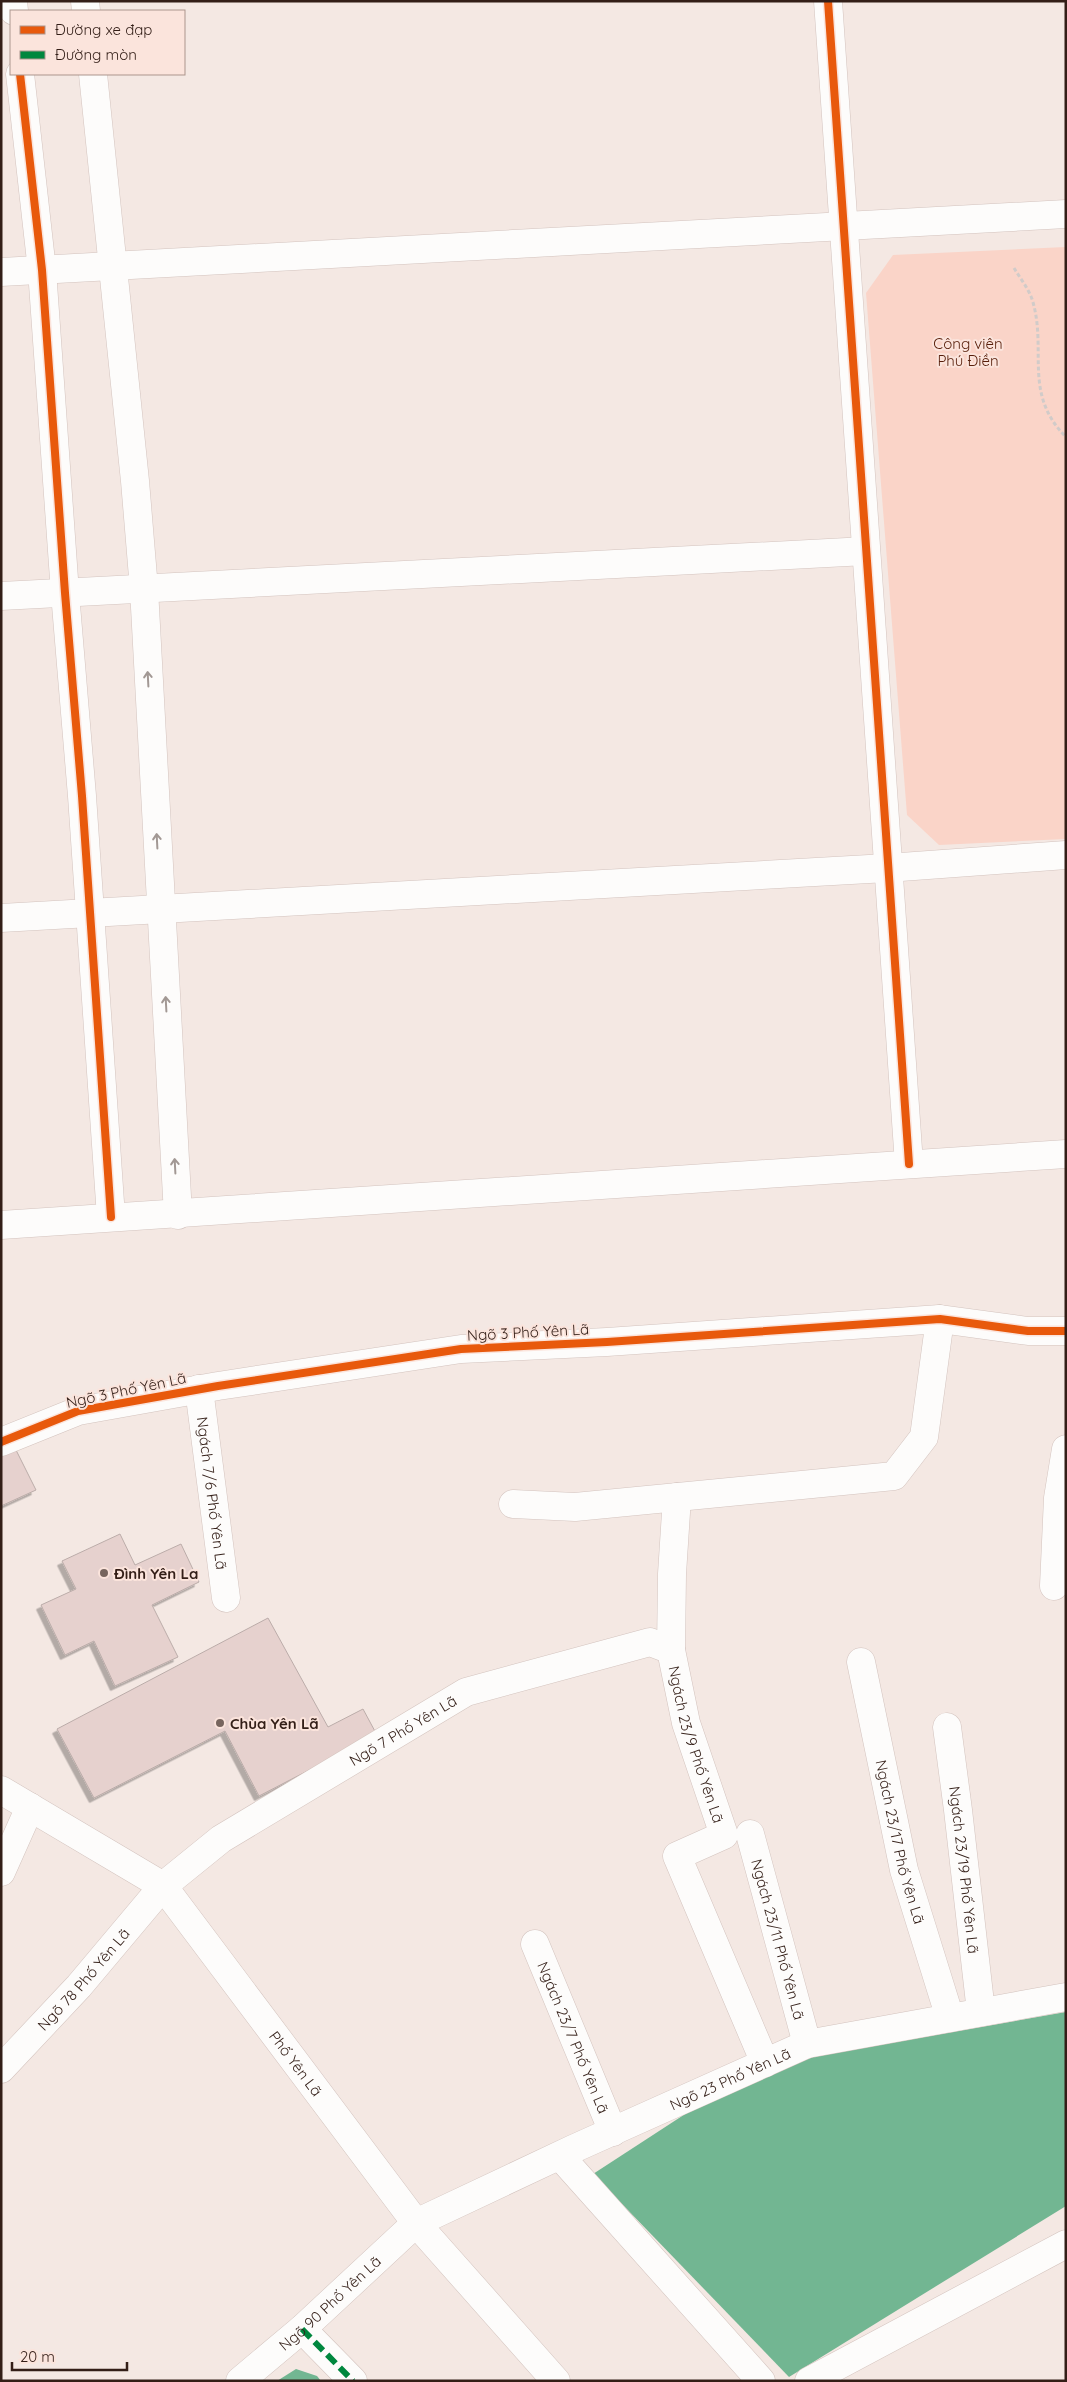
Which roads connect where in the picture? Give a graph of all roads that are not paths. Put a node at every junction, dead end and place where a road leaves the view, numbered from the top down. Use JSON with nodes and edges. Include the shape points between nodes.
{"nodes":[{"id":1,"x":828,"y":1,"type":"edge"},
{"id":2,"x":20,"y":75,"type":"edge"},
{"id":3,"x":93,"y":75,"type":"edge"},
{"id":4,"x":1066,"y":214,"type":"edge"},
{"id":5,"x":844,"y":228,"type":"junction"},
{"id":6,"x":113,"y":266,"type":"junction"},
{"id":7,"x":42,"y":270,"type":"junction"},
{"id":8,"x":1,"y":272,"type":"edge"},
{"id":9,"x":866,"y":551,"type":"junction"},
{"id":10,"x":144,"y":589,"type":"junction"},
{"id":11,"x":65,"y":593,"type":"junction"},
{"id":12,"x":1,"y":596,"type":"edge"},
{"id":13,"x":1066,"y":855,"type":"edge"},
{"id":14,"x":887,"y":868,"type":"junction"},
{"id":15,"x":161,"y":910,"type":"junction"},
{"id":16,"x":90,"y":913,"type":"junction"},
{"id":17,"x":1,"y":918,"type":"edge"},
{"id":18,"x":1066,"y":1154,"type":"edge"},
{"id":19,"x":909,"y":1164,"type":"junction"},
{"id":20,"x":178,"y":1215,"type":"junction"},
{"id":21,"x":111,"y":1218,"type":"junction"},
{"id":22,"x":1,"y":1225,"type":"edge"},
{"id":23,"x":940,"y":1319,"type":"junction"},
{"id":24,"x":1066,"y":1331,"type":"edge"},
{"id":25,"x":199,"y":1390,"type":"junction"},
{"id":26,"x":1,"y":1442,"type":"edge"},
{"id":27,"x":1066,"y":1449,"type":"edge"},
{"id":28,"x":677,"y":1497,"type":"junction"},
{"id":29,"x":513,"y":1504,"type":"dead end"},
{"id":30,"x":1054,"y":1586,"type":"dead end"},
{"id":31,"x":226,"y":1598,"type":"dead end"},
{"id":32,"x":671,"y":1650,"type":"junction"},
{"id":33,"x":860,"y":1662,"type":"dead end"},
{"id":34,"x":947,"y":1728,"type":"dead end"},
{"id":35,"x":1,"y":1790,"type":"edge"},
{"id":36,"x":30,"y":1807,"type":"junction"},
{"id":37,"x":750,"y":1834,"type":"dead end"},
{"id":38,"x":1,"y":1872,"type":"edge"},
{"id":39,"x":163,"y":1886,"type":"junction"},
{"id":40,"x":536,"y":1944,"type":"dead end"},
{"id":41,"x":1066,"y":1997,"type":"edge"},
{"id":42,"x":981,"y":2012,"type":"junction"},
{"id":43,"x":950,"y":2018,"type":"junction"},
{"id":44,"x":806,"y":2044,"type":"junction"},
{"id":45,"x":765,"y":2063,"type":"junction"},
{"id":46,"x":1,"y":2069,"type":"edge"},
{"id":47,"x":613,"y":2132,"type":"junction"},
{"id":48,"x":560,"y":2156,"type":"junction"},
{"id":49,"x":416,"y":2223,"type":"junction"},
{"id":50,"x":1066,"y":2244,"type":"edge"},
{"id":51,"x":302,"y":2329,"type":"junction"},
{"id":52,"x":240,"y":2381,"type":"edge"},
{"id":53,"x":353,"y":2381,"type":"edge"},
{"id":54,"x":556,"y":2381,"type":"edge"},
{"id":55,"x":761,"y":2381,"type":"edge"},
{"id":56,"x":809,"y":2381,"type":"edge"}],
"edges":[{"from":1,"to":5,"type":"street"},
{"from":2,"to":7,"type":"street"},
{"from":3,"to":6,"type":"street"},
{"from":4,"to":5,"type":"street"},
{"from":5,"to":6,"type":"street"},
{"from":5,"to":9,"type":"street"},
{"from":6,"to":7,"type":"street"},
{"from":6,"to":10,"type":"street"},
{"from":7,"to":8,"type":"street"},
{"from":7,"to":11,"type":"street"},
{"from":9,"to":10,"type":"street"},
{"from":9,"to":14,"type":"street"},
{"from":10,"to":11,"type":"street"},
{"from":15,"to":10,"type":"street","one_way":true},
{"from":11,"to":12,"type":"street"},
{"from":11,"to":16,"type":"street"},
{"from":13,"to":14,"type":"street"},
{"from":14,"to":15,"type":"street"},
{"from":14,"to":19,"type":"street"},
{"from":15,"to":16,"type":"street"},
{"from":20,"to":15,"type":"street","one_way":true},
{"from":16,"to":17,"type":"street"},
{"from":16,"to":21,"type":"street"},
{"from":18,"to":19,"type":"street"},
{"from":19,"to":20,"type":"street"},
{"from":20,"to":21,"type":"street"},
{"from":21,"to":22,"type":"street"},
{"from":23,"to":24,"type":"street","name":"Ngõ 3 Phố Yên Lã","via":[[1028,1331]]},
{"from":23,"to":25,"type":"street","name":"Ngõ 3 Phố Yên Lã","via":[[460,1349]]},
{"from":23,"to":28,"type":"street","via":[[924,1437],[894,1476]]},
{"from":25,"to":26,"type":"street","name":"Ngõ 3 Phố Yên Lã","via":[[78,1411]]},
{"from":25,"to":31,"type":"street","name":"Ngách 7/6 Phố Yên Lã"},
{"from":27,"to":30,"type":"street","via":[[1058,1498]]},
{"from":28,"to":29,"type":"street","via":[[575,1508]]},
{"from":28,"to":32,"type":"street","name":"Ngách 23/9 Phố Yên Lã"},
{"from":32,"to":39,"type":"street","name":"Ngõ 7 Phố Yên Lã","via":[[650,1642],[466,1692],[221,1839]]},
{"from":32,"to":45,"type":"street","name":"Ngách 23/9 Phố Yên Lã","via":[[686,1723],[724,1835],[677,1856]]},
{"from":33,"to":43,"type":"street","name":"Ngách 23/17 Phố Yên Lã","via":[[904,1870]]},
{"from":34,"to":42,"type":"street","name":"Ngách 23/19 Phố Yên Lã"},
{"from":35,"to":36,"type":"street","name":"Phố Yên Lã"},
{"from":36,"to":38,"type":"street"},
{"from":36,"to":39,"type":"street","name":"Phố Yên Lã"},
{"from":37,"to":44,"type":"street","name":"Ngách 23/11 Phố Yên Lã"},
{"from":39,"to":46,"type":"street","name":"Ngõ 78 Phố Yên Lã","via":[[79,1986]]},
{"from":39,"to":49,"type":"street","name":"Phố Yên Lã"},
{"from":40,"to":47,"type":"street","name":"Ngách 23/7 Phố Yên Lã"},
{"from":41,"to":42,"type":"street","name":"Ngõ 23 Phố Yên Lã"},
{"from":42,"to":43,"type":"street","name":"Ngõ 23 Phố Yên Lã"},
{"from":43,"to":44,"type":"street","name":"Ngõ 23 Phố Yên Lã"},
{"from":44,"to":45,"type":"street","name":"Ngõ 23 Phố Yên Lã"},
{"from":45,"to":47,"type":"street","name":"Ngõ 23 Phố Yên Lã"},
{"from":47,"to":48,"type":"street","name":"Ngõ 23 Phố Yên Lã"},
{"from":48,"to":49,"type":"street","name":"Ngõ 23 Phố Yên Lã"},
{"from":48,"to":55,"type":"street"},
{"from":49,"to":51,"type":"street","name":"Ngõ 90 Phố Yên Lã"},
{"from":49,"to":54,"type":"street","name":"Phố Yên Lã"},
{"from":50,"to":56,"type":"street"},
{"from":51,"to":52,"type":"street","name":"Ngõ 90 Phố Yên Lã"},
{"from":51,"to":53,"type":"street"}]}
